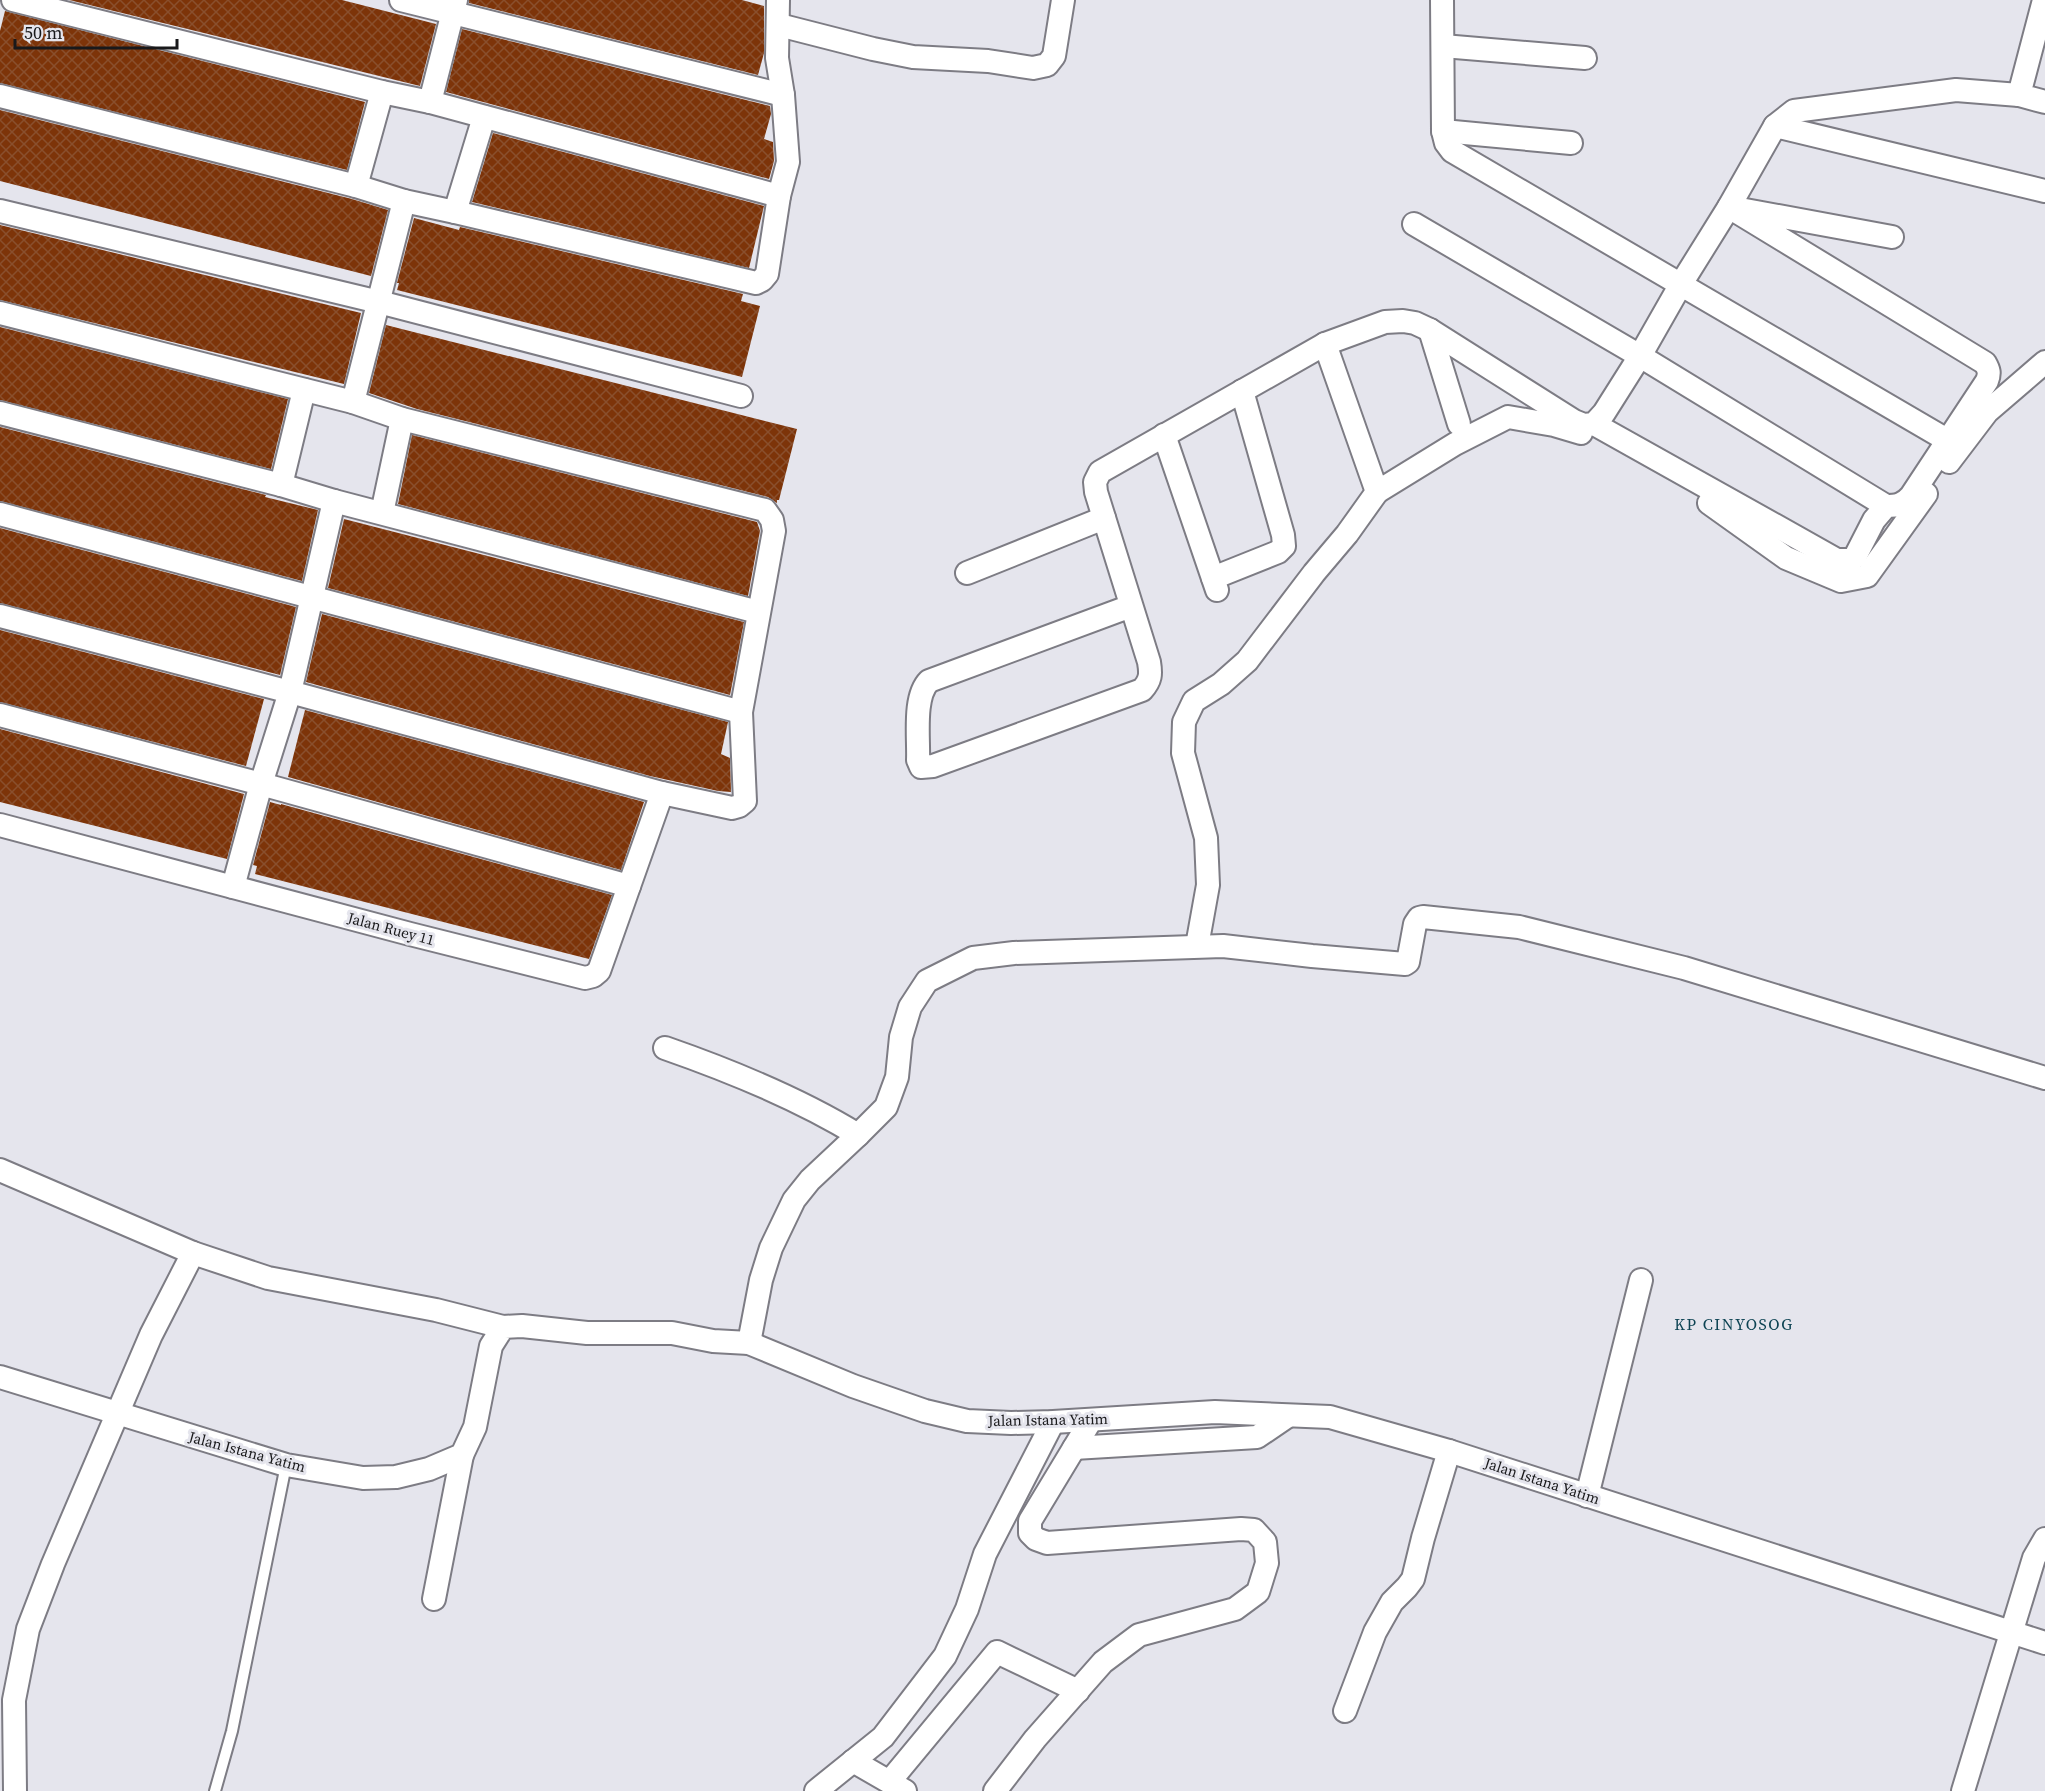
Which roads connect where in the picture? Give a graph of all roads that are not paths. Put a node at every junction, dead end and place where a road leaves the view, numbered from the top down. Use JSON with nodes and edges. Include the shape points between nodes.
{"nodes":[{"id":1,"x":12,"y":0,"type":"edge"},
{"id":2,"x":401,"y":0,"type":"edge"},
{"id":3,"x":778,"y":0,"type":"edge"},
{"id":4,"x":1063,"y":0,"type":"edge"},
{"id":5,"x":1442,"y":0,"type":"edge"},
{"id":6,"x":2044,"y":0,"type":"edge"},
{"id":7,"x":454,"y":7,"type":"edge"},
{"id":8,"x":779,"y":25,"type":"junction"},
{"id":9,"x":1443,"y":46,"type":"junction"},
{"id":10,"x":1585,"y":58,"type":"dead end"},
{"id":11,"x":382,"y":92,"type":"junction"},
{"id":12,"x":783,"y":95,"type":"junction"},
{"id":13,"x":2019,"y":95,"type":"junction"},
{"id":14,"x":0,"y":96,"type":"edge"},
{"id":15,"x":430,"y":102,"type":"junction"},
{"id":16,"x":2045,"y":102,"type":"edge"},
{"id":17,"x":484,"y":117,"type":"junction"},
{"id":18,"x":1775,"y":126,"type":"junction"},
{"id":19,"x":1443,"y":131,"type":"junction"},
{"id":20,"x":1571,"y":143,"type":"dead end"},
{"id":21,"x":356,"y":186,"type":"junction"},
{"id":22,"x":2045,"y":191,"type":"edge"},
{"id":23,"x":779,"y":196,"type":"junction"},
{"id":24,"x":404,"y":201,"type":"junction"},
{"id":25,"x":1729,"y":207,"type":"junction"},
{"id":26,"x":0,"y":212,"type":"edge"},
{"id":27,"x":455,"y":212,"type":"junction"},
{"id":28,"x":1414,"y":224,"type":"dead end"},
{"id":29,"x":1892,"y":237,"type":"dead end"},
{"id":30,"x":1681,"y":284,"type":"junction"},
{"id":31,"x":379,"y":302,"type":"junction"},
{"id":32,"x":0,"y":313,"type":"edge"},
{"id":33,"x":1430,"y":330,"type":"junction"},
{"id":34,"x":1325,"y":344,"type":"junction"},
{"id":35,"x":1640,"y":356,"type":"junction"},
{"id":36,"x":2045,"y":362,"type":"edge"},
{"id":37,"x":304,"y":390,"type":"junction"},
{"id":38,"x":1242,"y":391,"type":"junction"},
{"id":39,"x":741,"y":396,"type":"dead end"},
{"id":40,"x":353,"y":402,"type":"junction"},
{"id":41,"x":0,"y":413,"type":"edge"},
{"id":42,"x":402,"y":419,"type":"junction"},
{"id":43,"x":1459,"y":424,"type":"dead end"},
{"id":44,"x":1594,"y":424,"type":"junction"},
{"id":45,"x":1164,"y":435,"type":"junction"},
{"id":46,"x":1947,"y":440,"type":"junction"},
{"id":47,"x":281,"y":485,"type":"junction"},
{"id":48,"x":1376,"y":487,"type":"junction"},
{"id":49,"x":334,"y":501,"type":"junction"},
{"id":50,"x":1886,"y":506,"type":"junction"},
{"id":51,"x":382,"y":513,"type":"junction"},
{"id":52,"x":0,"y":514,"type":"edge"},
{"id":53,"x":1104,"y":518,"type":"junction"},
{"id":54,"x":967,"y":573,"type":"dead end"},
{"id":55,"x":313,"y":597,"type":"junction"},
{"id":56,"x":1131,"y":606,"type":"junction"},
{"id":57,"x":758,"y":612,"type":"junction"},
{"id":58,"x":0,"y":616,"type":"edge"},
{"id":59,"x":290,"y":692,"type":"junction"},
{"id":60,"x":741,"y":712,"type":"junction"},
{"id":61,"x":0,"y":715,"type":"edge"},
{"id":62,"x":261,"y":784,"type":"junction"},
{"id":63,"x":662,"y":793,"type":"junction"},
{"id":64,"x":0,"y":825,"type":"edge"},
{"id":65,"x":629,"y":886,"type":"junction"},
{"id":66,"x":233,"y":887,"type":"junction"},
{"id":67,"x":1197,"y":946,"type":"junction"},
{"id":68,"x":665,"y":1048,"type":"dead end"},
{"id":69,"x":2045,"y":1078,"type":"edge"},
{"id":70,"x":858,"y":1135,"type":"junction"},
{"id":71,"x":0,"y":1170,"type":"edge"},
{"id":72,"x":193,"y":1253,"type":"junction"},
{"id":73,"x":1641,"y":1280,"type":"dead end"},
{"id":74,"x":503,"y":1327,"type":"junction"},
{"id":75,"x":749,"y":1342,"type":"junction"},
{"id":76,"x":0,"y":1377,"type":"edge"},
{"id":77,"x":116,"y":1414,"type":"junction"},
{"id":78,"x":1288,"y":1416,"type":"junction"},
{"id":79,"x":1091,"y":1420,"type":"junction"},
{"id":80,"x":1053,"y":1422,"type":"junction"},
{"id":81,"x":1074,"y":1448,"type":"junction"},
{"id":82,"x":1449,"y":1451,"type":"junction"},
{"id":83,"x":462,"y":1455,"type":"junction"},
{"id":84,"x":286,"y":1465,"type":"junction"},
{"id":85,"x":1587,"y":1496,"type":"junction"},
{"id":86,"x":2045,"y":1539,"type":"edge"},
{"id":87,"x":434,"y":1599,"type":"dead end"},
{"id":88,"x":2010,"y":1631,"type":"junction"},
{"id":89,"x":2045,"y":1643,"type":"edge"},
{"id":90,"x":1078,"y":1691,"type":"junction"},
{"id":91,"x":7,"y":1699,"type":"edge"},
{"id":92,"x":1345,"y":1711,"type":"dead end"},
{"id":93,"x":853,"y":1761,"type":"junction"},
{"id":94,"x":897,"y":1786,"type":"edge"},
{"id":95,"x":15,"y":1791,"type":"edge"},
{"id":96,"x":215,"y":1791,"type":"edge"},
{"id":97,"x":816,"y":1791,"type":"edge"},
{"id":98,"x":995,"y":1791,"type":"edge"},
{"id":99,"x":1963,"y":1791,"type":"edge"}],
"edges":[{"from":1,"to":11,"type":"street"},
{"from":2,"to":7,"type":"street"},
{"from":3,"to":8,"type":"street"},
{"from":4,"to":8,"type":"street","via":[[1054,56],[1047,65],[1034,68],[913,57]]},
{"from":5,"to":9,"type":"street"},
{"from":6,"to":13,"type":"street"},
{"from":7,"to":12,"type":"street"},
{"from":7,"to":15,"type":"street"},
{"from":8,"to":12,"type":"street","via":[[777,58]]},
{"from":9,"to":10,"type":"street"},
{"from":9,"to":19,"type":"street"},
{"from":11,"to":15,"type":"street"},
{"from":11,"to":21,"type":"street"},
{"from":12,"to":23,"type":"street","via":[[788,162]]},
{"from":13,"to":16,"type":"street"},
{"from":13,"to":18,"type":"street","via":[[1956,90],[1794,111]]},
{"from":14,"to":21,"type":"street"},
{"from":15,"to":17,"type":"street"},
{"from":17,"to":23,"type":"street"},
{"from":17,"to":27,"type":"street"},
{"from":18,"to":22,"type":"street"},
{"from":18,"to":25,"type":"street"},
{"from":19,"to":20,"type":"street"},
{"from":19,"to":30,"type":"street","via":[[1452,151]]},
{"from":21,"to":24,"type":"street"},
{"from":23,"to":27,"type":"street","via":[[767,274],[756,283]]},
{"from":24,"to":27,"type":"street"},
{"from":24,"to":31,"type":"street"},
{"from":25,"to":29,"type":"street"},
{"from":25,"to":30,"type":"street"},
{"from":25,"to":46,"type":"street","via":[[1984,363],[1987,381]]},
{"from":26,"to":31,"type":"street"},
{"from":28,"to":35,"type":"street"},
{"from":30,"to":35,"type":"street"},
{"from":30,"to":46,"type":"street"},
{"from":31,"to":39,"type":"street"},
{"from":31,"to":40,"type":"street"},
{"from":32,"to":37,"type":"street"},
{"from":33,"to":34,"type":"street","via":[[1415,323],[1385,322]]},
{"from":33,"to":43,"type":"street"},
{"from":33,"to":44,"type":"street","via":[[1574,421]]},
{"from":34,"to":38,"type":"street"},
{"from":34,"to":48,"type":"street"},
{"from":35,"to":44,"type":"street"},
{"from":35,"to":50,"type":"street"},
{"from":36,"to":48,"type":"street","via":[[1987,412],[1867,576],[1841,581],[1786,558],[1680,482],[1603,439],[1554,425],[1508,417]]},
{"from":37,"to":40,"type":"street"},
{"from":37,"to":47,"type":"street"},
{"from":38,"to":45,"type":"street"},
{"from":38,"to":45,"type":"street","via":[[1283,535],[1284,546],[1278,552],[1215,584]]},
{"from":40,"to":42,"type":"street"},
{"from":41,"to":47,"type":"street"},
{"from":42,"to":51,"type":"street"},
{"from":42,"to":57,"type":"street","via":[[765,510],[774,531]]},
{"from":44,"to":50,"type":"street","via":[[1837,560],[1851,560],[1855,556]]},
{"from":45,"to":53,"type":"street","via":[[1100,472],[1095,482]]},
{"from":46,"to":50,"type":"street","via":[[1905,503]]},
{"from":47,"to":49,"type":"street"},
{"from":48,"to":67,"type":"street","via":[[1347,534],[1247,662],[1194,700],[1184,722],[1184,753],[1206,838],[1208,885]]},
{"from":49,"to":51,"type":"street"},
{"from":49,"to":55,"type":"street"},
{"from":51,"to":57,"type":"street"},
{"from":52,"to":55,"type":"street"},
{"from":53,"to":54,"type":"street"},
{"from":53,"to":56,"type":"street"},
{"from":55,"to":59,"type":"street"},
{"from":55,"to":60,"type":"street"},
{"from":56,"to":56,"type":"street","via":[[1151,672],[1142,690],[933,766],[921,767],[919,701],[929,681]]},
{"from":57,"to":60,"type":"street"},
{"from":58,"to":59,"type":"street"},
{"from":59,"to":62,"type":"street"},
{"from":59,"to":63,"type":"street"},
{"from":60,"to":63,"type":"street","via":[[745,801],[732,808]]},
{"from":61,"to":62,"type":"street"},
{"from":62,"to":65,"type":"street"},
{"from":62,"to":66,"type":"street"},
{"from":63,"to":65,"type":"street","name":"Jalan Ruey 11"},
{"from":64,"to":66,"type":"street","name":"Jalan Ruey 11"},
{"from":65,"to":66,"type":"street","name":"Jalan Ruey 11","via":[[599,971],[585,978]]},
{"from":67,"to":69,"type":"street","via":[[1223,945],[1405,964],[1419,918],[1519,927],[1684,968]]},
{"from":67,"to":70,"type":"street","via":[[973,958],[927,981],[910,1007],[901,1037],[897,1077],[886,1107]]},
{"from":68,"to":70,"type":"street","via":[[753,1082]]},
{"from":70,"to":75,"type":"street","via":[[794,1200],[771,1248]]},
{"from":71,"to":72,"type":"street","name":"Jalan Istana Yatim"},
{"from":72,"to":74,"type":"street","name":"Jalan Istana Yatim","via":[[268,1278]]},
{"from":72,"to":77,"type":"street"},
{"from":73,"to":85,"type":"street"},
{"from":74,"to":75,"type":"street","name":"Jalan Istana Yatim","via":[[587,1334],[672,1333],[713,1341]]},
{"from":74,"to":83,"type":"street","via":[[491,1346],[475,1426]]},
{"from":75,"to":80,"type":"street","name":"Jalan Istana Yatim","via":[[853,1386],[925,1411],[1011,1424]]},
{"from":76,"to":77,"type":"street","name":"Jalan Istana Yatim"},
{"from":77,"to":84,"type":"street","name":"Jalan Istana Yatim"},
{"from":77,"to":91,"type":"street","via":[[28,1629]]},
{"from":78,"to":79,"type":"street","name":"Jalan Istana Yatim","via":[[1215,1412]]},
{"from":78,"to":81,"type":"street","via":[[1257,1437]]},
{"from":78,"to":82,"type":"street","name":"Jalan Istana Yatim","via":[[1330,1417]]},
{"from":79,"to":80,"type":"street","name":"Jalan Istana Yatim"},
{"from":79,"to":81,"type":"street"},
{"from":80,"to":93,"type":"street","via":[[986,1554],[945,1656],[883,1737]]},
{"from":81,"to":90,"type":"street","via":[[1030,1521],[1030,1533],[1036,1539],[1047,1543],[1248,1529],[1265,1542],[1267,1563],[1258,1592],[1235,1609],[1139,1635],[1103,1662]]},
{"from":82,"to":85,"type":"street","name":"Jalan Istana Yatim"},
{"from":82,"to":92,"type":"street","via":[[1413,1579],[1392,1602],[1375,1632]]},
{"from":83,"to":84,"type":"street","name":"Jalan Istana Yatim","via":[[396,1477],[363,1478]]},
{"from":83,"to":87,"type":"street"},
{"from":84,"to":96,"type":"lane","via":[[232,1731]]},
{"from":85,"to":88,"type":"street","name":"Jalan Istana Yatim"},
{"from":86,"to":88,"type":"street","via":[[2034,1558]]},
{"from":88,"to":89,"type":"street","name":"Jalan Istana Yatim"},
{"from":88,"to":99,"type":"street"},
{"from":90,"to":94,"type":"street","via":[[997,1652]]},
{"from":90,"to":98,"type":"street"},
{"from":91,"to":95,"type":"street"},
{"from":93,"to":94,"type":"street"},
{"from":93,"to":97,"type":"street"}]}
